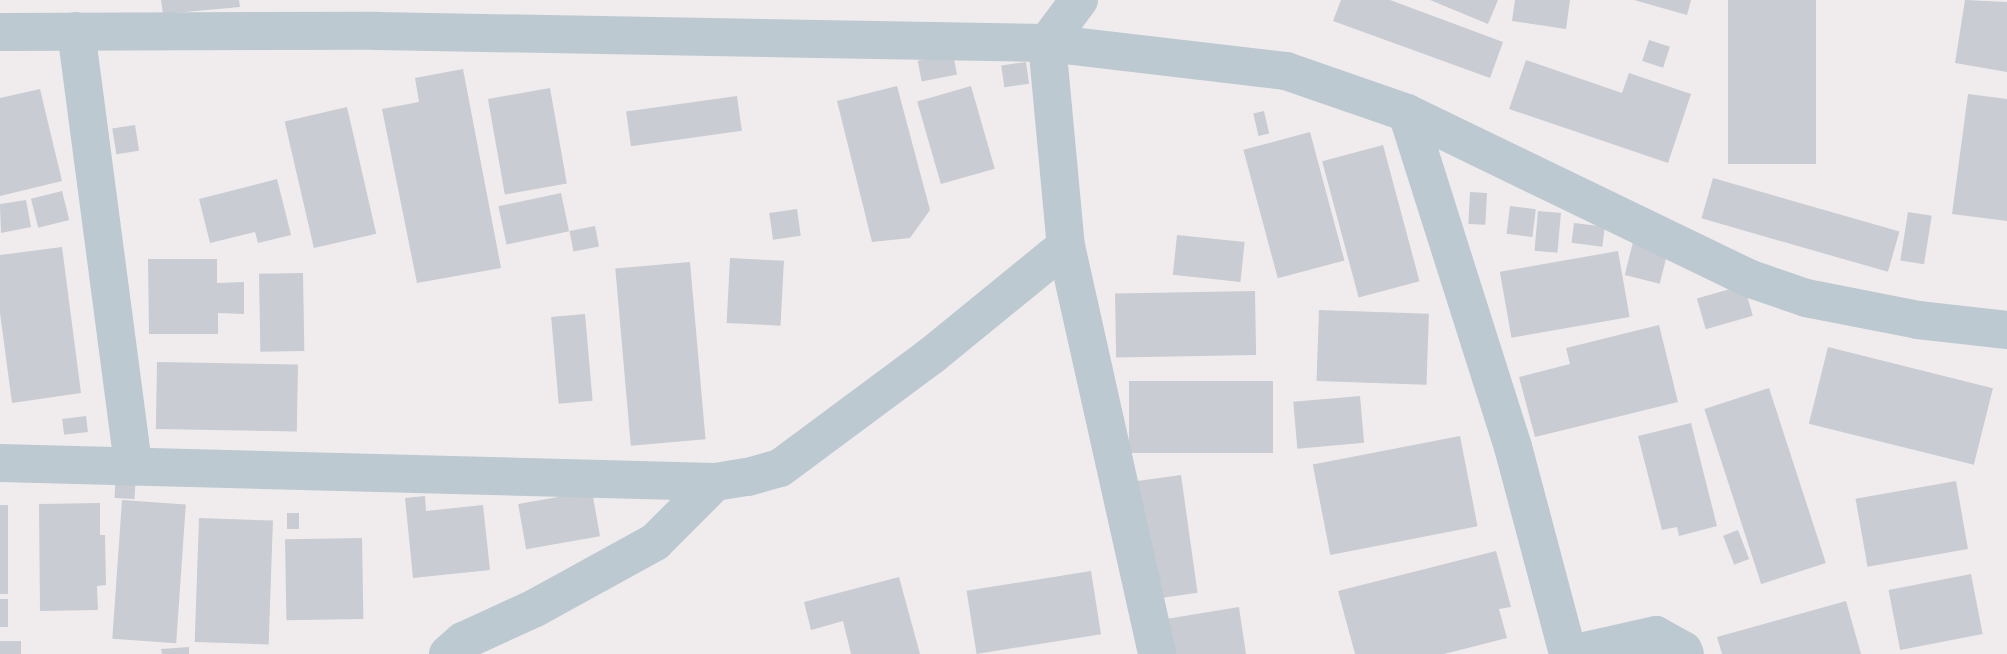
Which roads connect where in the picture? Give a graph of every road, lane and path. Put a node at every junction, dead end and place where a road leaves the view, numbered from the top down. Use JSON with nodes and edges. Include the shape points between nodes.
{"nodes":[{"id":1,"x":1079,"y":0,"type":"edge"},
{"id":2,"x":376,"y":15,"type":"edge"},
{"id":3,"x":0,"y":32,"type":"edge"},
{"id":4,"x":76,"y":32,"type":"junction"},
{"id":5,"x":1047,"y":43,"type":"junction"},
{"id":6,"x":1407,"y":113,"type":"junction"},
{"id":7,"x":1066,"y":246,"type":"junction"},
{"id":8,"x":2007,"y":330,"type":"edge"},
{"id":9,"x":0,"y":463,"type":"edge"},
{"id":10,"x":133,"y":466,"type":"junction"},
{"id":11,"x":715,"y":482,"type":"junction"},
{"id":12,"x":448,"y":654,"type":"edge"},
{"id":13,"x":1157,"y":654,"type":"edge"},
{"id":14,"x":1570,"y":654,"type":"edge"},
{"id":15,"x":1685,"y":654,"type":"edge"}],
"edges":[{"from":1,"to":5,"type":"street"},
{"from":2,"to":4,"type":"street"},
{"from":2,"to":5,"type":"street"},
{"from":3,"to":4,"type":"street"},
{"from":4,"to":10,"type":"street"},
{"from":5,"to":6,"type":"street","via":[[1286,71]]},
{"from":5,"to":7,"type":"street"},
{"from":6,"to":8,"type":"street","via":[[1748,278],[1806,298],[1918,320]]},
{"from":6,"to":14,"type":"street","via":[[1513,447]]},
{"from":7,"to":11,"type":"street","via":[[931,356],[779,468]]},
{"from":7,"to":13,"type":"street"},
{"from":9,"to":10,"type":"street"},
{"from":10,"to":11,"type":"street"},
{"from":11,"to":12,"type":"street","via":[[655,542],[463,641]]},
{"from":14,"to":15,"type":"street","via":[[1656,635]]}]}
